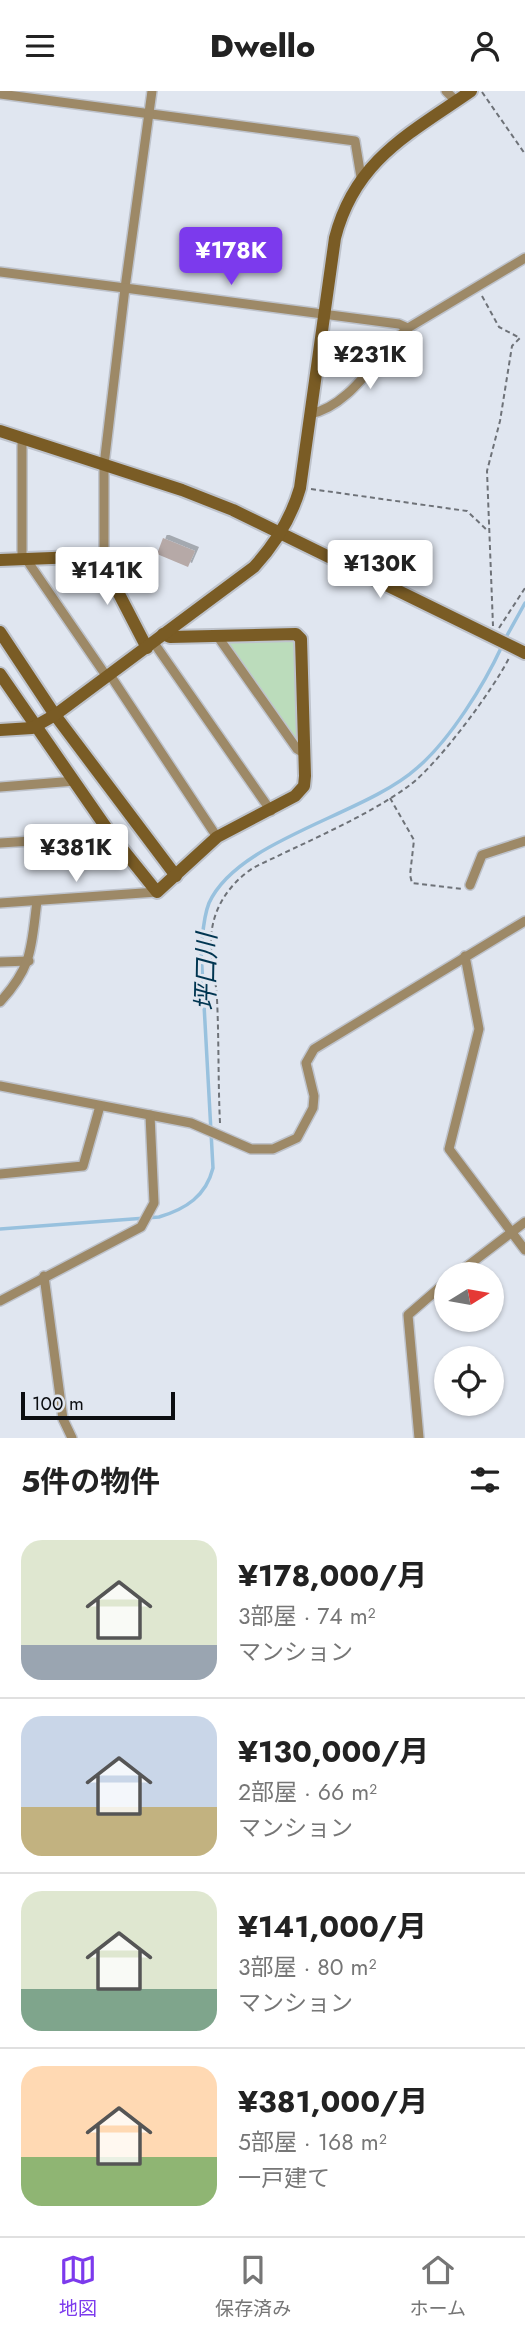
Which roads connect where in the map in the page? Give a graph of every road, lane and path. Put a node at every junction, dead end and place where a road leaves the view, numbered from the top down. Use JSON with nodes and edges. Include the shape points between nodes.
{"nodes":[{"id":1,"x":152,"y":91,"type":"edge"},
{"id":2,"x":446,"y":91,"type":"edge"},
{"id":3,"x":471,"y":91,"type":"edge"},
{"id":4,"x":482,"y":91,"type":"edge"},
{"id":5,"x":0,"y":94,"type":"edge"},
{"id":6,"x":456,"y":101,"type":"junction"},
{"id":7,"x":149,"y":114,"type":"junction"},
{"id":8,"x":525,"y":154,"type":"edge"},
{"id":9,"x":361,"y":177,"type":"junction"},
{"id":10,"x":525,"y":258,"type":"edge"},
{"id":11,"x":0,"y":272,"type":"edge"},
{"id":12,"x":478,"y":287,"type":"junction"},
{"id":13,"x":125,"y":288,"type":"junction"},
{"id":14,"x":325,"y":314,"type":"junction"},
{"id":15,"x":408,"y":328,"type":"junction"},
{"id":16,"x":310,"y":414,"type":"junction"},
{"id":17,"x":0,"y":431,"type":"edge"},
{"id":18,"x":22,"y":438,"type":"junction"},
{"id":19,"x":104,"y":465,"type":"junction"},
{"id":20,"x":300,"y":488,"type":"junction"},
{"id":21,"x":488,"y":531,"type":"junction"},
{"id":22,"x":281,"y":534,"type":"junction"},
{"id":23,"x":104,"y":556,"type":"junction"},
{"id":24,"x":24,"y":559,"type":"junction"},
{"id":25,"x":0,"y":560,"type":"edge"},
{"id":26,"x":525,"y":588,"type":"edge"},
{"id":27,"x":0,"y":632,"type":"edge"},
{"id":28,"x":218,"y":637,"type":"junction"},
{"id":29,"x":494,"y":637,"type":"junction"},
{"id":30,"x":154,"y":641,"type":"junction"},
{"id":31,"x":517,"y":649,"type":"edge"},
{"id":32,"x":0,"y":674,"type":"edge"},
{"id":33,"x":109,"y":676,"type":"junction"},
{"id":34,"x":55,"y":715,"type":"junction"},
{"id":35,"x":37,"y":725,"type":"junction"},
{"id":36,"x":0,"y":730,"type":"edge"},
{"id":37,"x":305,"y":754,"type":"junction"},
{"id":38,"x":75,"y":781,"type":"junction"},
{"id":39,"x":0,"y":787,"type":"edge"},
{"id":40,"x":390,"y":798,"type":"junction"},
{"id":41,"x":271,"y":811,"type":"junction"},
{"id":42,"x":112,"y":836,"type":"junction"},
{"id":43,"x":217,"y":837,"type":"junction"},
{"id":44,"x":525,"y":841,"type":"edge"},
{"id":45,"x":0,"y":843,"type":"edge"},
{"id":46,"x":176,"y":876,"type":"junction"},
{"id":47,"x":470,"y":885,"type":"joint"},
{"id":48,"x":157,"y":892,"type":"junction"},
{"id":49,"x":37,"y":901,"type":"junction"},
{"id":50,"x":0,"y":903,"type":"edge"},
{"id":51,"x":525,"y":922,"type":"edge"},
{"id":52,"x":465,"y":956,"type":"junction"},
{"id":53,"x":29,"y":961,"type":"junction"},
{"id":54,"x":0,"y":962,"type":"edge"},
{"id":55,"x":0,"y":1002,"type":"edge"},
{"id":56,"x":0,"y":1087,"type":"edge"},
{"id":57,"x":100,"y":1106,"type":"junction"},
{"id":58,"x":150,"y":1115,"type":"junction"},
{"id":59,"x":218,"y":1135,"type":"junction"},
{"id":60,"x":0,"y":1174,"type":"edge"},
{"id":61,"x":525,"y":1222,"type":"edge"},
{"id":62,"x":511,"y":1233,"type":"junction"},
{"id":63,"x":525,"y":1250,"type":"edge"},
{"id":64,"x":473,"y":1262,"type":"edge"},
{"id":65,"x":44,"y":1276,"type":"junction"},
{"id":66,"x":434,"y":1292,"type":"edge"},
{"id":67,"x":0,"y":1301,"type":"edge"},
{"id":68,"x":72,"y":1438,"type":"edge"},
{"id":69,"x":419,"y":1438,"type":"edge"}],
"edges":[{"from":1,"to":7,"type":"street"},
{"from":2,"to":6,"type":"street"},
{"from":3,"to":6,"type":"street"},
{"from":4,"to":8,"type":"path"},
{"from":5,"to":7,"type":"street"},
{"from":6,"to":9,"type":"street","via":[[391,146]]},
{"from":7,"to":9,"type":"street","via":[[355,141]]},
{"from":7,"to":13,"type":"street"},
{"from":9,"to":14,"type":"street","via":[[340,221]]},
{"from":10,"to":12,"type":"street"},
{"from":11,"to":13,"type":"street"},
{"from":12,"to":15,"type":"street"},
{"from":12,"to":21,"type":"path","via":[[499,327],[520,338],[512,346],[487,471]]},
{"from":13,"to":14,"type":"street"},
{"from":13,"to":19,"type":"street"},
{"from":14,"to":15,"type":"street"},
{"from":14,"to":16,"type":"street"},
{"from":15,"to":16,"type":"street","via":[[388,344],[349,393]]},
{"from":16,"to":20,"type":"street"},
{"from":17,"to":18,"type":"street"},
{"from":18,"to":19,"type":"street"},
{"from":18,"to":24,"type":"street"},
{"from":19,"to":22,"type":"street","via":[[182,490]]},
{"from":19,"to":23,"type":"street"},
{"from":20,"to":21,"type":"path","via":[[467,510]]},
{"from":20,"to":22,"type":"street"},
{"from":21,"to":29,"type":"path"},
{"from":22,"to":29,"type":"street"},
{"from":22,"to":30,"type":"street","via":[[254,566]]},
{"from":23,"to":24,"type":"street"},
{"from":23,"to":30,"type":"street","via":[[104,565]]},
{"from":24,"to":25,"type":"street"},
{"from":24,"to":33,"type":"street"},
{"from":26,"to":29,"type":"path"},
{"from":27,"to":34,"type":"street"},
{"from":28,"to":30,"type":"street"},
{"from":28,"to":37,"type":"street"},
{"from":28,"to":37,"type":"street","via":[[296,634],[301,639]]},
{"from":29,"to":31,"type":"street"},
{"from":30,"to":33,"type":"street"},
{"from":30,"to":41,"type":"street"},
{"from":31,"to":40,"type":"path","via":[[444,750],[422,775]]},
{"from":32,"to":35,"type":"street"},
{"from":33,"to":34,"type":"street"},
{"from":33,"to":43,"type":"street"},
{"from":34,"to":35,"type":"street"},
{"from":34,"to":46,"type":"street"},
{"from":35,"to":36,"type":"street"},
{"from":35,"to":38,"type":"street"},
{"from":37,"to":41,"type":"street","via":[[304,786]]},
{"from":38,"to":39,"type":"street"},
{"from":38,"to":42,"type":"street"},
{"from":40,"to":47,"type":"path","via":[[414,840],[412,883],[460,890]]},
{"from":40,"to":59,"type":"path","via":[[253,868],[234,883],[220,903],[211,930],[218,1002]]},
{"from":41,"to":43,"type":"street"},
{"from":42,"to":45,"type":"street"},
{"from":42,"to":48,"type":"street"},
{"from":43,"to":46,"type":"street"},
{"from":44,"to":47,"type":"street","via":[[482,855]]},
{"from":46,"to":48,"type":"street"},
{"from":48,"to":49,"type":"street"},
{"from":49,"to":50,"type":"street"},
{"from":49,"to":53,"type":"street"},
{"from":51,"to":52,"type":"street"},
{"from":52,"to":59,"type":"street","via":[[314,1049],[306,1063],[313,1108],[297,1138],[273,1149],[251,1149]]},
{"from":52,"to":62,"type":"street","via":[[479,1028],[449,1149]]},
{"from":53,"to":54,"type":"street"},
{"from":53,"to":55,"type":"street"},
{"from":56,"to":57,"type":"street"},
{"from":57,"to":58,"type":"street"},
{"from":57,"to":60,"type":"street","via":[[83,1166]]},
{"from":58,"to":59,"type":"street","via":[[191,1122]]},
{"from":58,"to":65,"type":"street","via":[[154,1203],[148,1218],[141,1227]]},
{"from":61,"to":62,"type":"street"},
{"from":62,"to":63,"type":"street"},
{"from":62,"to":64,"type":"street"},
{"from":65,"to":67,"type":"street"},
{"from":65,"to":68,"type":"street","via":[[63,1419]]},
{"from":66,"to":69,"type":"street","via":[[408,1315]]}]}
